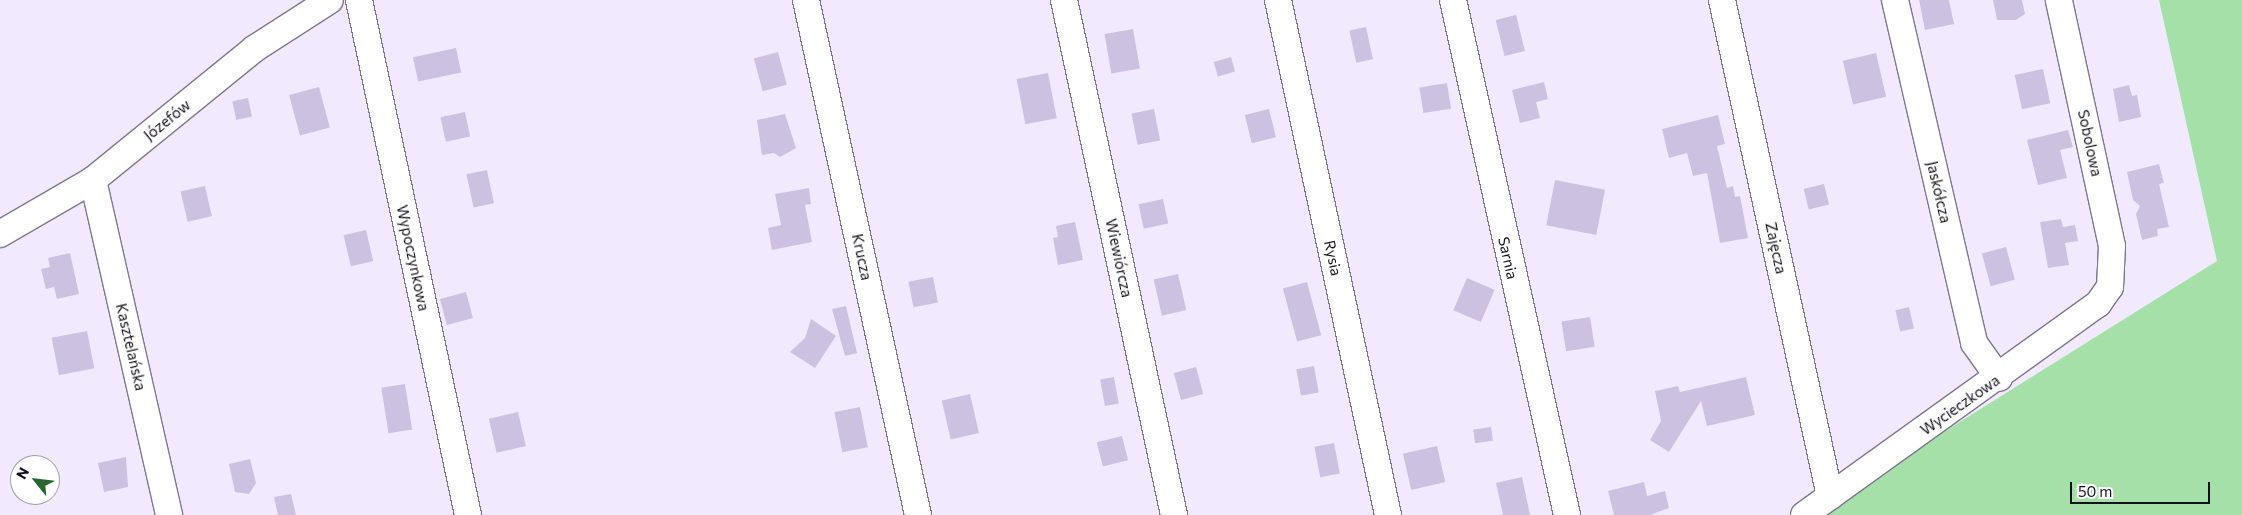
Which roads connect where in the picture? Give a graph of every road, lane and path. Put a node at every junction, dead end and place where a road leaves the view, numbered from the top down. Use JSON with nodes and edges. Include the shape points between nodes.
{"nodes":[{"id":1,"x":330,"y":0,"type":"edge"},
{"id":2,"x":359,"y":0,"type":"edge"},
{"id":3,"x":806,"y":0,"type":"edge"},
{"id":4,"x":1064,"y":0,"type":"edge"},
{"id":5,"x":1278,"y":0,"type":"edge"},
{"id":6,"x":1453,"y":0,"type":"edge"},
{"id":7,"x":1722,"y":0,"type":"edge"},
{"id":8,"x":1895,"y":0,"type":"edge"},
{"id":9,"x":2059,"y":0,"type":"edge"},
{"id":10,"x":93,"y":180,"type":"junction"},
{"id":11,"x":0,"y":234,"type":"edge"},
{"id":12,"x":2110,"y":287,"type":"joint"},
{"id":13,"x":1999,"y":378,"type":"junction"},
{"id":14,"x":1830,"y":496,"type":"junction"},
{"id":15,"x":169,"y":515,"type":"edge"},
{"id":16,"x":468,"y":515,"type":"edge"},
{"id":17,"x":918,"y":515,"type":"edge"},
{"id":18,"x":1174,"y":515,"type":"edge"},
{"id":19,"x":1388,"y":515,"type":"edge"},
{"id":20,"x":1567,"y":515,"type":"edge"},
{"id":21,"x":1804,"y":515,"type":"edge"}],
"edges":[{"from":1,"to":10,"type":"street","name":"Józefów","via":[[254,49]]},
{"from":2,"to":16,"type":"street","name":"Wypoczynkowa"},
{"from":3,"to":17,"type":"street","name":"Krucza"},
{"from":4,"to":18,"type":"street","name":"Wiewiórcza"},
{"from":5,"to":19,"type":"street","name":"Rysia"},
{"from":6,"to":20,"type":"street","name":"Sarnia"},
{"from":7,"to":14,"type":"street","name":"Zajęcza"},
{"from":8,"to":13,"type":"street","name":"Jaskółcza","via":[[1974,343]]},
{"from":9,"to":12,"type":"street","name":"Sobolowa","via":[[2112,246]]},
{"from":10,"to":11,"type":"street","name":"Józefów"},
{"from":10,"to":15,"type":"street","name":"Kasztelańska"},
{"from":12,"to":13,"type":"street","name":"Wycieczkowa","via":[[2098,304]]},
{"from":13,"to":14,"type":"street","name":"Wycieczkowa"},
{"from":14,"to":21,"type":"street","name":"Wycieczkowa"}]}
